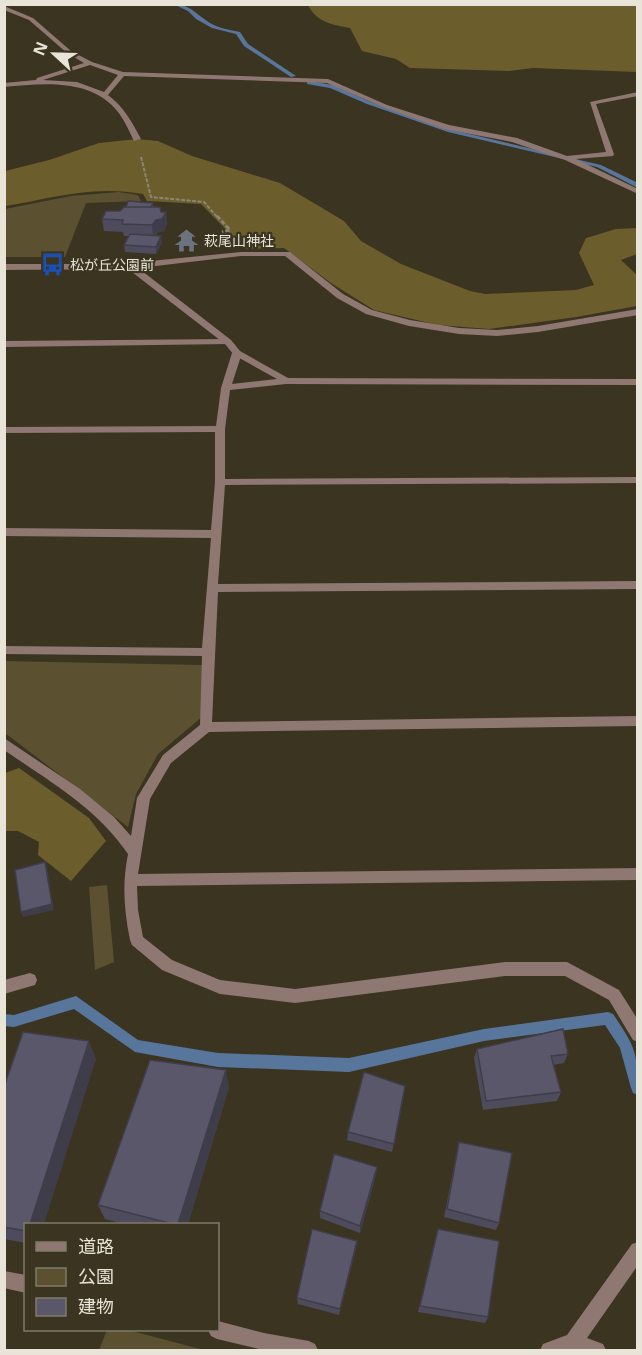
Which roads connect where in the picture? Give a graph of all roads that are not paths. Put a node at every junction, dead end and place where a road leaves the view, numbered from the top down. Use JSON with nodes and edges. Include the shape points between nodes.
{"nodes":[{"id":1,"x":4,"y":8,"type":"edge"},
{"id":2,"x":90,"y":63,"type":"junction"},
{"id":3,"x":122,"y":74,"type":"junction"},
{"id":4,"x":29,"y":82,"type":"junction"},
{"id":5,"x":4,"y":85,"type":"edge"},
{"id":6,"x":638,"y":94,"type":"edge"},
{"id":7,"x":104,"y":96,"type":"junction"},
{"id":8,"x":136,"y":139,"type":"road end"},
{"id":9,"x":566,"y":158,"type":"junction"},
{"id":10,"x":638,"y":192,"type":"edge"},
{"id":11,"x":130,"y":266,"type":"junction"},
{"id":12,"x":4,"y":267,"type":"edge"},
{"id":13,"x":638,"y":312,"type":"edge"},
{"id":14,"x":228,"y":342,"type":"junction"},
{"id":15,"x":4,"y":344,"type":"edge"},
{"id":16,"x":237,"y":353,"type":"junction"},
{"id":17,"x":286,"y":381,"type":"junction"},
{"id":18,"x":638,"y":382,"type":"edge"},
{"id":19,"x":226,"y":388,"type":"junction"},
{"id":20,"x":4,"y":429,"type":"edge"},
{"id":21,"x":220,"y":429,"type":"junction"},
{"id":22,"x":638,"y":480,"type":"edge"},
{"id":23,"x":220,"y":482,"type":"junction"},
{"id":24,"x":4,"y":532,"type":"edge"},
{"id":25,"x":215,"y":534,"type":"junction"},
{"id":26,"x":638,"y":585,"type":"edge"},
{"id":27,"x":213,"y":588,"type":"junction"},
{"id":28,"x":4,"y":650,"type":"edge"},
{"id":29,"x":208,"y":651,"type":"junction"},
{"id":30,"x":638,"y":721,"type":"edge"},
{"id":31,"x":206,"y":727,"type":"junction"},
{"id":32,"x":4,"y":743,"type":"edge"},
{"id":33,"x":135,"y":855,"type":"junction"},
{"id":34,"x":638,"y":874,"type":"edge"},
{"id":35,"x":130,"y":880,"type":"junction"},
{"id":36,"x":30,"y":980,"type":"dead end"},
{"id":37,"x":4,"y":987,"type":"edge"},
{"id":38,"x":638,"y":1035,"type":"edge"},
{"id":39,"x":638,"y":1250,"type":"edge"},
{"id":40,"x":4,"y":1279,"type":"edge"},
{"id":41,"x":24,"y":1284,"type":"edge"},
{"id":42,"x":219,"y":1329,"type":"edge"},
{"id":43,"x":573,"y":1342,"type":"junction"},
{"id":44,"x":309,"y":1350,"type":"edge"},
{"id":45,"x":549,"y":1350,"type":"edge"},
{"id":46,"x":597,"y":1350,"type":"edge"}],
"edges":[{"from":1,"to":2,"type":"street","via":[[31,19],[69,52]]},
{"from":2,"to":3,"type":"street"},
{"from":2,"to":4,"type":"street"},
{"from":3,"to":7,"type":"street"},
{"from":3,"to":9,"type":"street","via":[[328,81],[447,127],[514,140]]},
{"from":4,"to":5,"type":"street"},
{"from":4,"to":7,"type":"street","via":[[81,86]]},
{"from":6,"to":9,"type":"street","via":[[592,103],[610,154]]},
{"from":7,"to":8,"type":"street","via":[[126,117]]},
{"from":9,"to":10,"type":"street"},
{"from":11,"to":12,"type":"street"},
{"from":11,"to":13,"type":"street","via":[[242,254],[287,254],[340,296],[369,312],[459,331],[538,329]]},
{"from":11,"to":14,"type":"street"},
{"from":14,"to":15,"type":"street"},
{"from":14,"to":16,"type":"street"},
{"from":16,"to":17,"type":"street"},
{"from":16,"to":19,"type":"street"},
{"from":17,"to":18,"type":"street"},
{"from":17,"to":19,"type":"street"},
{"from":19,"to":21,"type":"street"},
{"from":20,"to":21,"type":"street"},
{"from":21,"to":23,"type":"street"},
{"from":22,"to":23,"type":"street"},
{"from":23,"to":25,"type":"street"},
{"from":24,"to":25,"type":"street"},
{"from":25,"to":27,"type":"street"},
{"from":26,"to":27,"type":"street"},
{"from":27,"to":29,"type":"street"},
{"from":28,"to":29,"type":"street"},
{"from":29,"to":31,"type":"street"},
{"from":30,"to":31,"type":"street"},
{"from":31,"to":33,"type":"street","via":[[167,759],[144,798]]},
{"from":32,"to":33,"type":"street","via":[[100,812]]},
{"from":33,"to":35,"type":"street"},
{"from":34,"to":35,"type":"street"},
{"from":35,"to":38,"type":"street","via":[[137,940],[166,965],[220,987],[295,996],[505,969],[567,969],[614,995]]},
{"from":36,"to":37,"type":"street"},
{"from":39,"to":43,"type":"street"},
{"from":40,"to":41,"type":"street"},
{"from":42,"to":44,"type":"street"},
{"from":43,"to":45,"type":"street"},
{"from":43,"to":46,"type":"street"}]}
